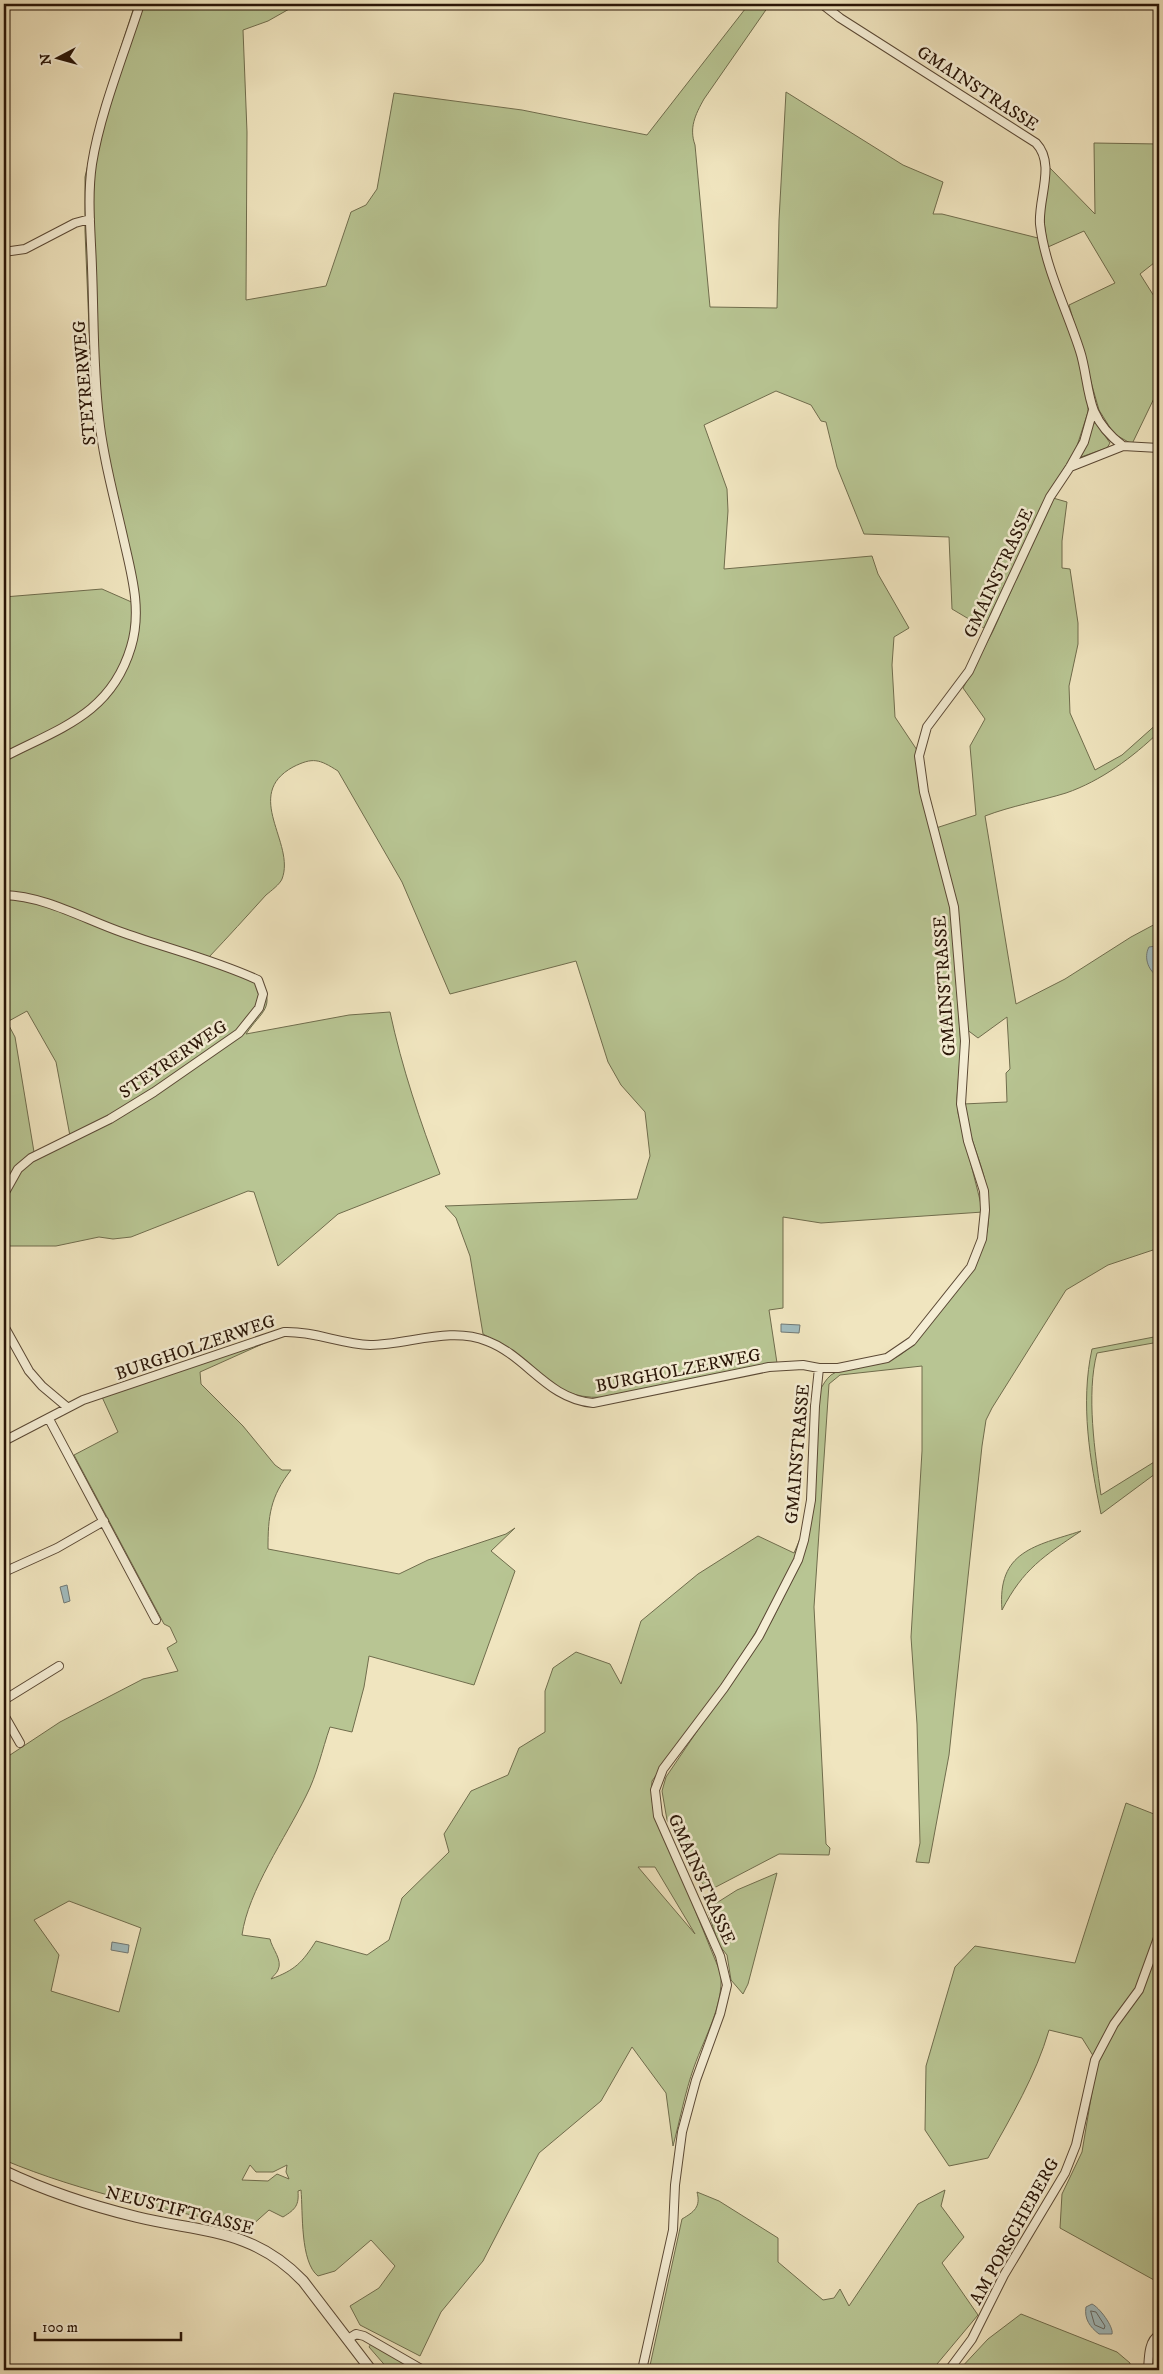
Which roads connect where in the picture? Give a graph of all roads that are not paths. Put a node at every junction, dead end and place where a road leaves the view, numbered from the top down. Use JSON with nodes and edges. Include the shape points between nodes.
{"nodes":[{"id":1,"x":140,"y":4,"type":"edge"},
{"id":2,"x":822,"y":4,"type":"edge"},
{"id":3,"x":90,"y":219,"type":"junction"},
{"id":4,"x":4,"y":252,"type":"edge"},
{"id":5,"x":1093,"y":410,"type":"junction"},
{"id":6,"x":1123,"y":446,"type":"junction"},
{"id":7,"x":1159,"y":448,"type":"edge"},
{"id":8,"x":1070,"y":467,"type":"junction"},
{"id":9,"x":4,"y":758,"type":"edge"},
{"id":10,"x":4,"y":895,"type":"edge"},
{"id":11,"x":4,"y":1194,"type":"edge"},
{"id":12,"x":4,"y":1326,"type":"edge"},
{"id":13,"x":819,"y":1368,"type":"junction"},
{"id":14,"x":67,"y":1407,"type":"junction"},
{"id":15,"x":49,"y":1419,"type":"junction"},
{"id":16,"x":4,"y":1441,"type":"edge"},
{"id":17,"x":104,"y":1521,"type":"junction"},
{"id":18,"x":4,"y":1572,"type":"edge"},
{"id":19,"x":156,"y":1620,"type":"dead end"},
{"id":20,"x":59,"y":1666,"type":"dead end"},
{"id":21,"x":4,"y":1700,"type":"edge"},
{"id":22,"x":4,"y":1714,"type":"edge"},
{"id":23,"x":20,"y":1743,"type":"dead end"},
{"id":24,"x":1159,"y":1935,"type":"edge"},
{"id":25,"x":4,"y":2171,"type":"edge"},
{"id":26,"x":1159,"y":2335,"type":"edge"},
{"id":27,"x":348,"y":2340,"type":"junction"},
{"id":28,"x":371,"y":2370,"type":"edge"},
{"id":29,"x":423,"y":2370,"type":"edge"},
{"id":30,"x":642,"y":2370,"type":"edge"},
{"id":31,"x":949,"y":2370,"type":"edge"},
{"id":32,"x":1148,"y":2370,"type":"edge"}],
"edges":[{"from":1,"to":3,"type":"street","name":"STEYRERWEG","via":[[96,146],[90,180]]},
{"from":2,"to":5,"type":"street","name":"GMAINSTRASSE","via":[[1036,143],[1042,150],[1046,165],[1040,222],[1044,246],[1080,352]]},
{"from":3,"to":4,"type":"street","via":[[75,223],[25,249]]},
{"from":3,"to":9,"type":"street","name":"STEYRERWEG","via":[[99,420],[134,588],[135,634],[116,682],[97,705]]},
{"from":5,"to":6,"type":"street","name":"GMAINSTRASSE","via":[[1112,437]]},
{"from":5,"to":8,"type":"street","name":"GMAINSTRASSE","via":[[1084,442]]},
{"from":6,"to":7,"type":"street"},
{"from":6,"to":8,"type":"street"},
{"from":8,"to":13,"type":"street","name":"GMAINSTRASSE","via":[[1050,497],[969,671],[926,727],[919,756],[924,792],[950,888],[956,926],[965,1041],[961,1104],[968,1141],[984,1191],[981,1246],[965,1276],[926,1327],[904,1348],[887,1358]]},
{"from":10,"to":11,"type":"street","name":"STEYRERWEG","via":[[78,914],[238,971],[258,980],[263,994],[259,1008],[239,1033],[117,1115],[30,1158],[18,1169]]},
{"from":12,"to":14,"type":"street","via":[[29,1371]]},
{"from":13,"to":14,"type":"street","name":"BURGHOLZERWEG","via":[[803,1365],[769,1367],[593,1403],[559,1393],[496,1345],[474,1337],[436,1337],[371,1345],[302,1331],[266,1336]]},
{"from":13,"to":30,"type":"street","name":"GMAINSTRASSE","via":[[811,1500],[798,1560],[754,1644],[662,1769],[655,1790],[658,1816],[720,1956],[727,1985],[682,2132],[673,2230]]},
{"from":14,"to":15,"type":"street","name":"BURGHOLZERWEG"},
{"from":15,"to":16,"type":"street","name":"BURGHOLZERWEG"},
{"from":15,"to":17,"type":"street"},
{"from":17,"to":18,"type":"street","via":[[57,1548]]},
{"from":17,"to":19,"type":"street"},
{"from":20,"to":21,"type":"street"},
{"from":22,"to":23,"type":"street"},
{"from":24,"to":31,"type":"street","name":"AM PORSCHEBERG","via":[[1139,1990],[1114,2024],[1095,2060],[1078,2137],[1065,2173],[1004,2275],[979,2327]]},
{"from":25,"to":27,"type":"street","name":"NEUSTIFTGASSE","via":[[110,2210],[251,2242],[290,2268]]},
{"from":26,"to":32,"type":"street","via":[[1151,2345]]},
{"from":27,"to":28,"type":"street","name":"NEUSTIFTGASSE"},
{"from":27,"to":29,"type":"street","via":[[356,2334],[364,2336]]}]}
